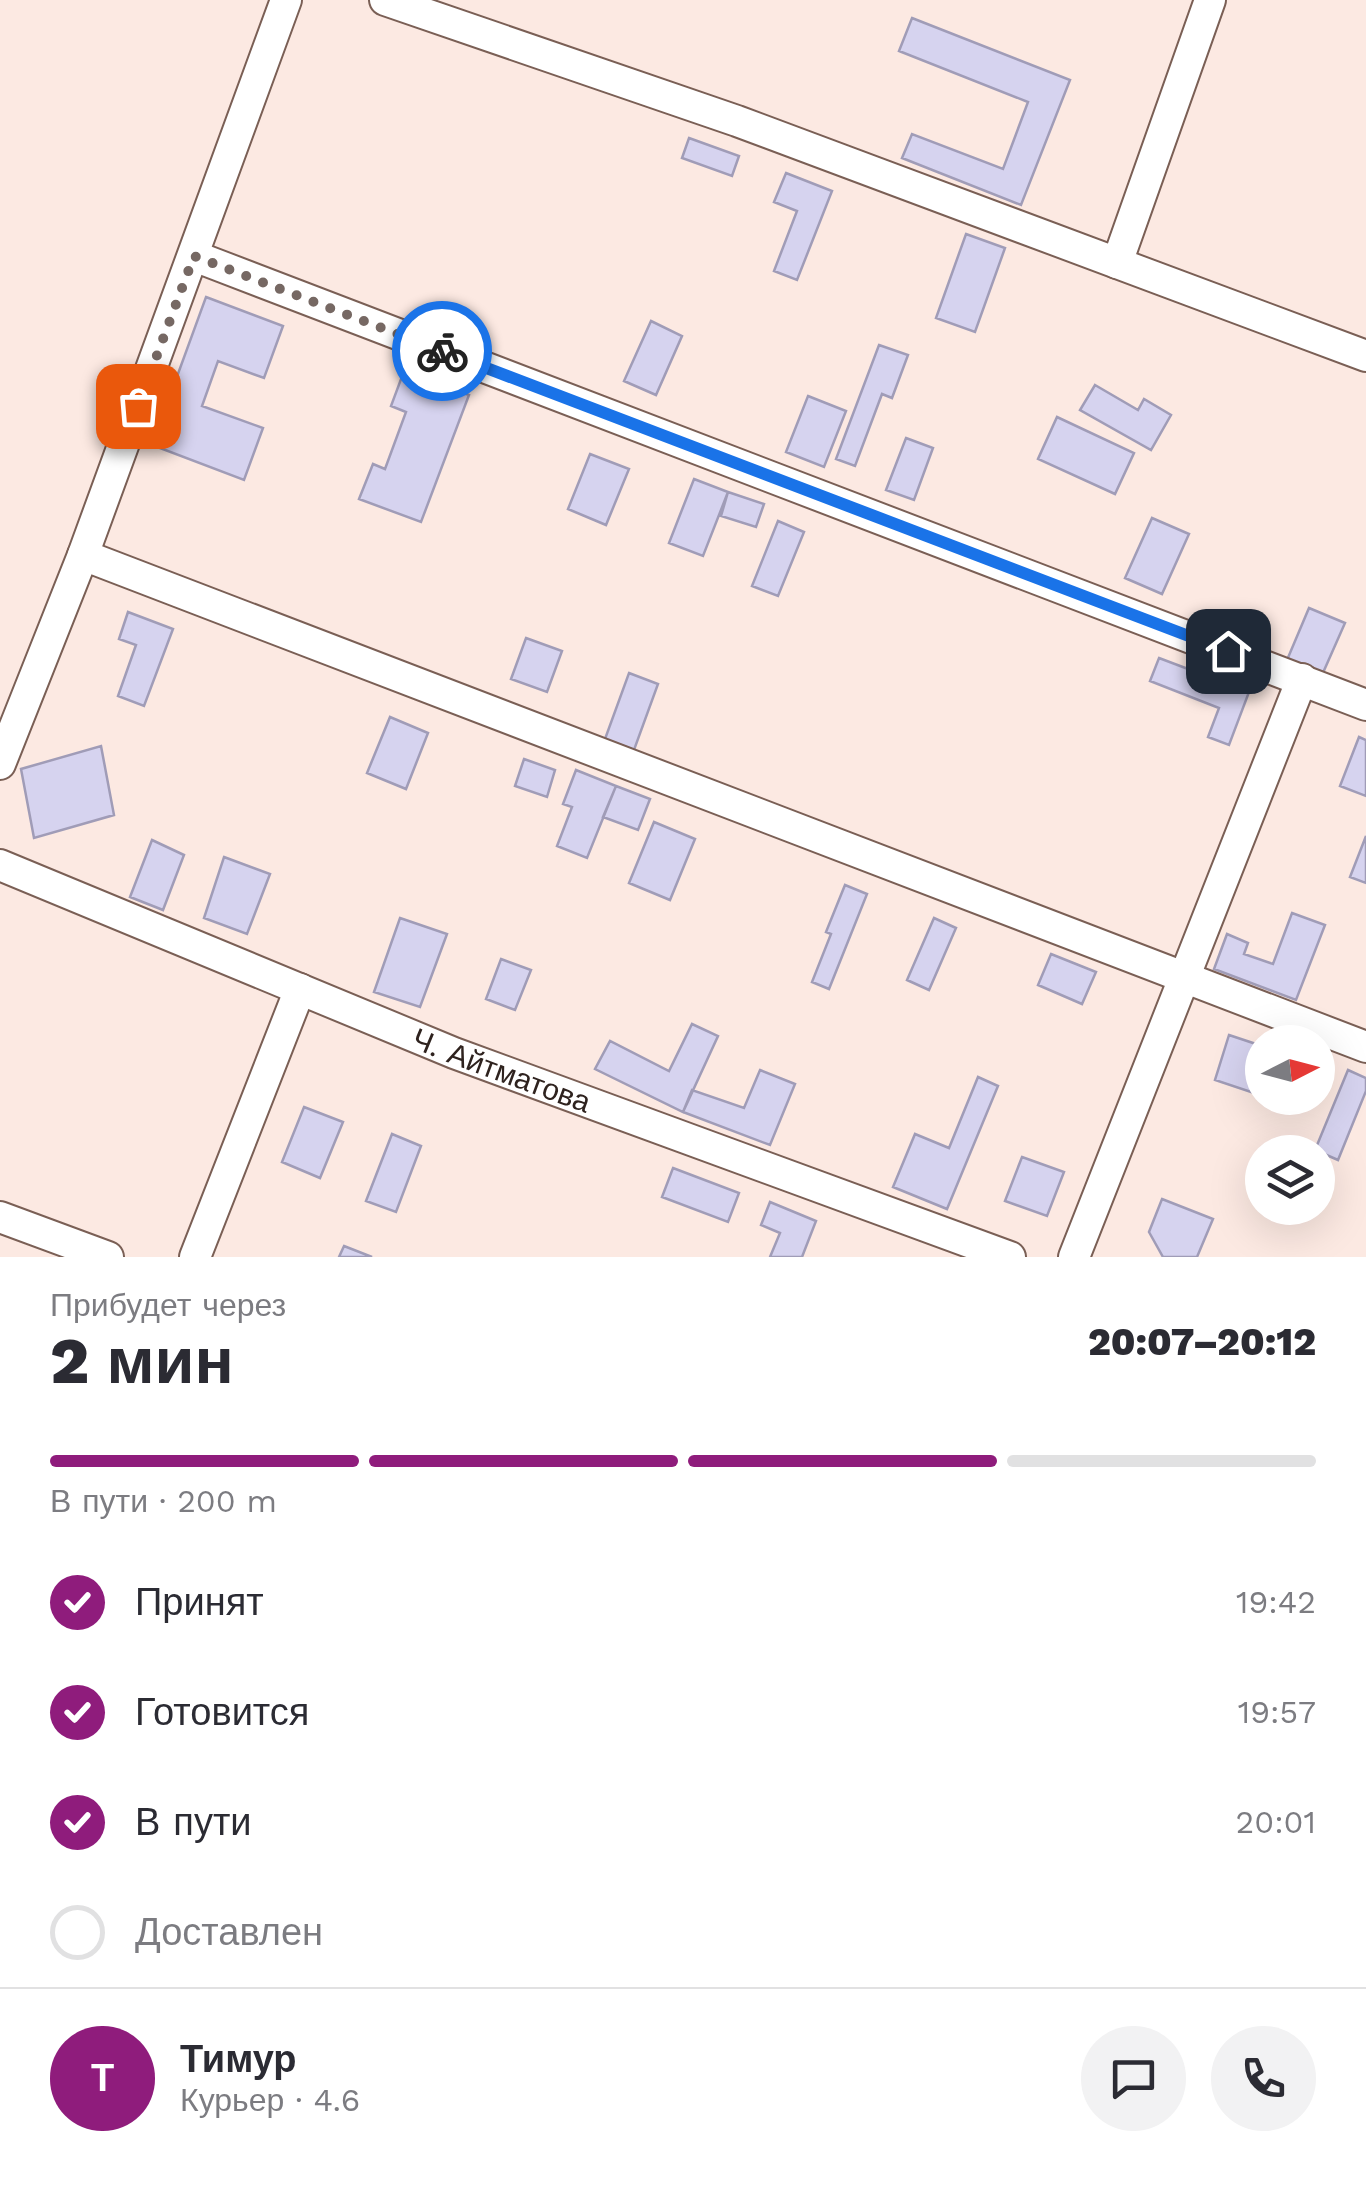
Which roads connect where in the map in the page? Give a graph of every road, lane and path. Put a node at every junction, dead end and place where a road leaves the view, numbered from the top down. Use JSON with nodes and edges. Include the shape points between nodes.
{"nodes":[{"id":1,"x":286,"y":0,"type":"edge"},
{"id":2,"x":385,"y":0,"type":"edge"},
{"id":3,"x":1210,"y":0,"type":"edge"},
{"id":4,"x":194,"y":256,"type":"junction"},
{"id":5,"x":1118,"y":263,"type":"junction"},
{"id":6,"x":1366,"y":356,"type":"edge"},
{"id":7,"x":83,"y":555,"type":"junction"},
{"id":8,"x":1302,"y":680,"type":"junction"},
{"id":9,"x":1366,"y":705,"type":"edge"},
{"id":10,"x":0,"y":764,"type":"edge"},
{"id":11,"x":0,"y":865,"type":"edge"},
{"id":12,"x":1184,"y":977,"type":"junction"},
{"id":13,"x":300,"y":989,"type":"junction"},
{"id":14,"x":1366,"y":1047,"type":"edge"},
{"id":15,"x":0,"y":1217,"type":"edge"},
{"id":16,"x":108,"y":1257,"type":"edge"},
{"id":17,"x":195,"y":1257,"type":"edge"},
{"id":18,"x":1010,"y":1257,"type":"edge"},
{"id":19,"x":1074,"y":1257,"type":"edge"}],
"edges":[{"from":1,"to":4,"type":"street"},
{"from":2,"to":5,"type":"street"},
{"from":3,"to":5,"type":"street"},
{"from":4,"to":7,"type":"street"},
{"from":4,"to":8,"type":"street"},
{"from":5,"to":6,"type":"street"},
{"from":7,"to":10,"type":"street"},
{"from":7,"to":12,"type":"street"},
{"from":8,"to":9,"type":"street"},
{"from":8,"to":12,"type":"street"},
{"from":11,"to":13,"type":"street","name":"Ч. Айтматова"},
{"from":12,"to":14,"type":"street"},
{"from":12,"to":19,"type":"street"},
{"from":13,"to":17,"type":"street"},
{"from":13,"to":18,"type":"street","name":"Ч. Айтматова","via":[[454,1053]]},
{"from":15,"to":16,"type":"street"}]}
